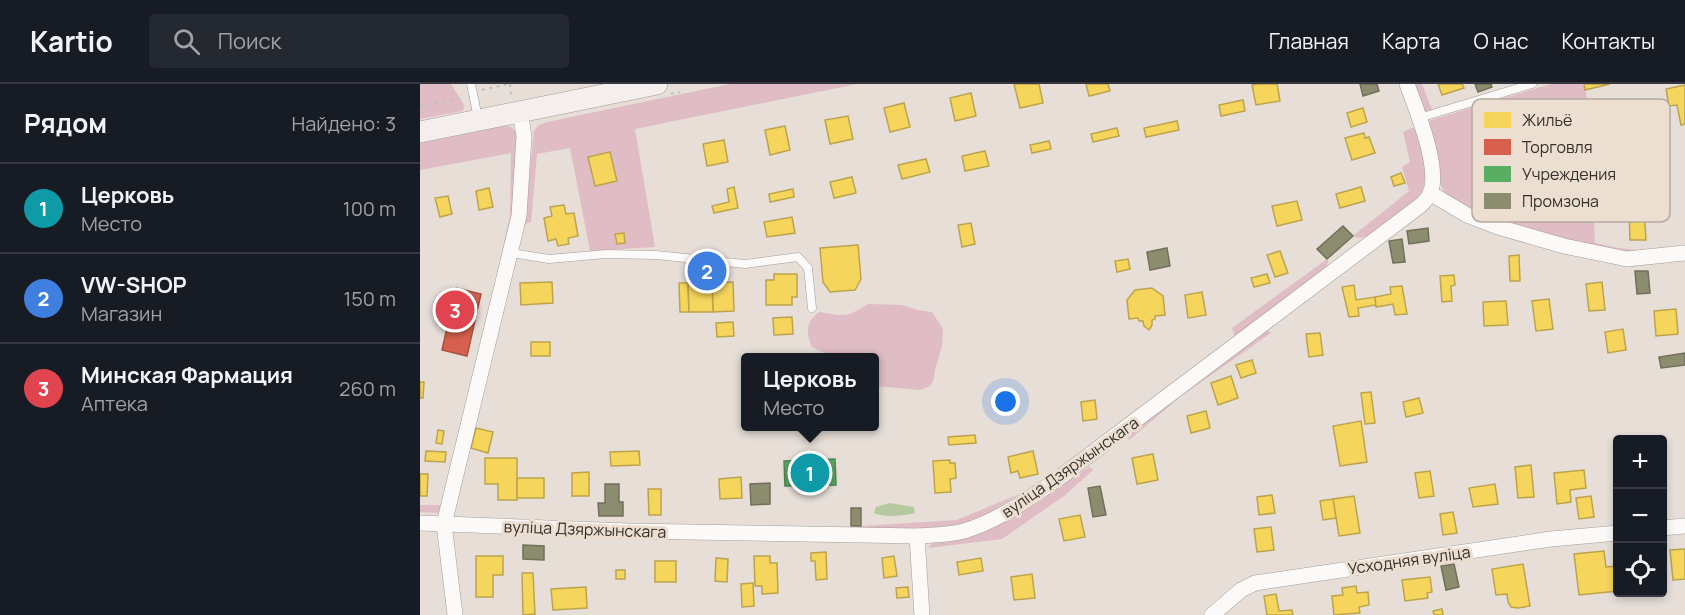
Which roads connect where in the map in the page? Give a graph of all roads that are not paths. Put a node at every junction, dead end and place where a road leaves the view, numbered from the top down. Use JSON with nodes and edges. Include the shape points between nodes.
{"nodes":[{"id":1,"x":471,"y":84,"type":"edge"},
{"id":2,"x":657,"y":84,"type":"edge"},
{"id":3,"x":1407,"y":84,"type":"edge"},
{"id":4,"x":1532,"y":84,"type":"edge"},
{"id":5,"x":563,"y":94,"type":"edge"},
{"id":6,"x":1482,"y":99,"type":"edge"},
{"id":7,"x":1472,"y":102,"type":"edge"},
{"id":8,"x":520,"y":112,"type":"junction"},
{"id":9,"x":1419,"y":118,"type":"junction"},
{"id":10,"x":479,"y":120,"type":"junction"},
{"id":11,"x":420,"y":132,"type":"edge"},
{"id":12,"x":1430,"y":193,"type":"junction"},
{"id":13,"x":1472,"y":217,"type":"edge"},
{"id":14,"x":1485,"y":222,"type":"edge"},
{"id":15,"x":511,"y":253,"type":"junction"},
{"id":16,"x":1685,"y":253,"type":"edge"},
{"id":17,"x":812,"y":308,"type":"dead end"},
{"id":18,"x":420,"y":523,"type":"edge"},
{"id":19,"x":444,"y":524,"type":"junction"},
{"id":20,"x":1685,"y":526,"type":"edge"},
{"id":21,"x":1667,"y":528,"type":"edge"},
{"id":22,"x":1613,"y":532,"type":"edge"},
{"id":23,"x":917,"y":536,"type":"junction"},
{"id":24,"x":455,"y":615,"type":"edge"},
{"id":25,"x":922,"y":615,"type":"edge"},
{"id":26,"x":1212,"y":615,"type":"edge"}],
"edges":[{"from":1,"to":10,"type":"lane"},
{"from":2,"to":5,"type":"main road"},
{"from":3,"to":9,"type":"street"},
{"from":4,"to":6,"type":"lane"},
{"from":5,"to":8,"type":"main road"},
{"from":7,"to":9,"type":"lane"},
{"from":8,"to":10,"type":"main road"},
{"from":8,"to":15,"type":"street","via":[[523,173]]},
{"from":9,"to":12,"type":"street","via":[[1431,158]]},
{"from":10,"to":11,"type":"main road"},
{"from":12,"to":13,"type":"street"},
{"from":12,"to":23,"type":"street","name":"вуліца Дзяржынскага","via":[[1421,205],[1055,481],[980,526],[944,535]]},
{"from":14,"to":16,"type":"street","via":[[1564,246],[1627,259]]},
{"from":15,"to":17,"type":"lane","via":[[549,259],[656,255],[745,264],[798,257],[808,268]]},
{"from":15,"to":19,"type":"street"},
{"from":18,"to":19,"type":"street","name":"вуліца Дзяржынскага"},
{"from":19,"to":23,"type":"street","name":"вуліца Дзяржынскага"},
{"from":19,"to":24,"type":"street"},
{"from":20,"to":21,"type":"street"},
{"from":22,"to":26,"type":"street","name":"Усходняя вуліца","via":[[1255,583]]},
{"from":23,"to":25,"type":"street"}]}
